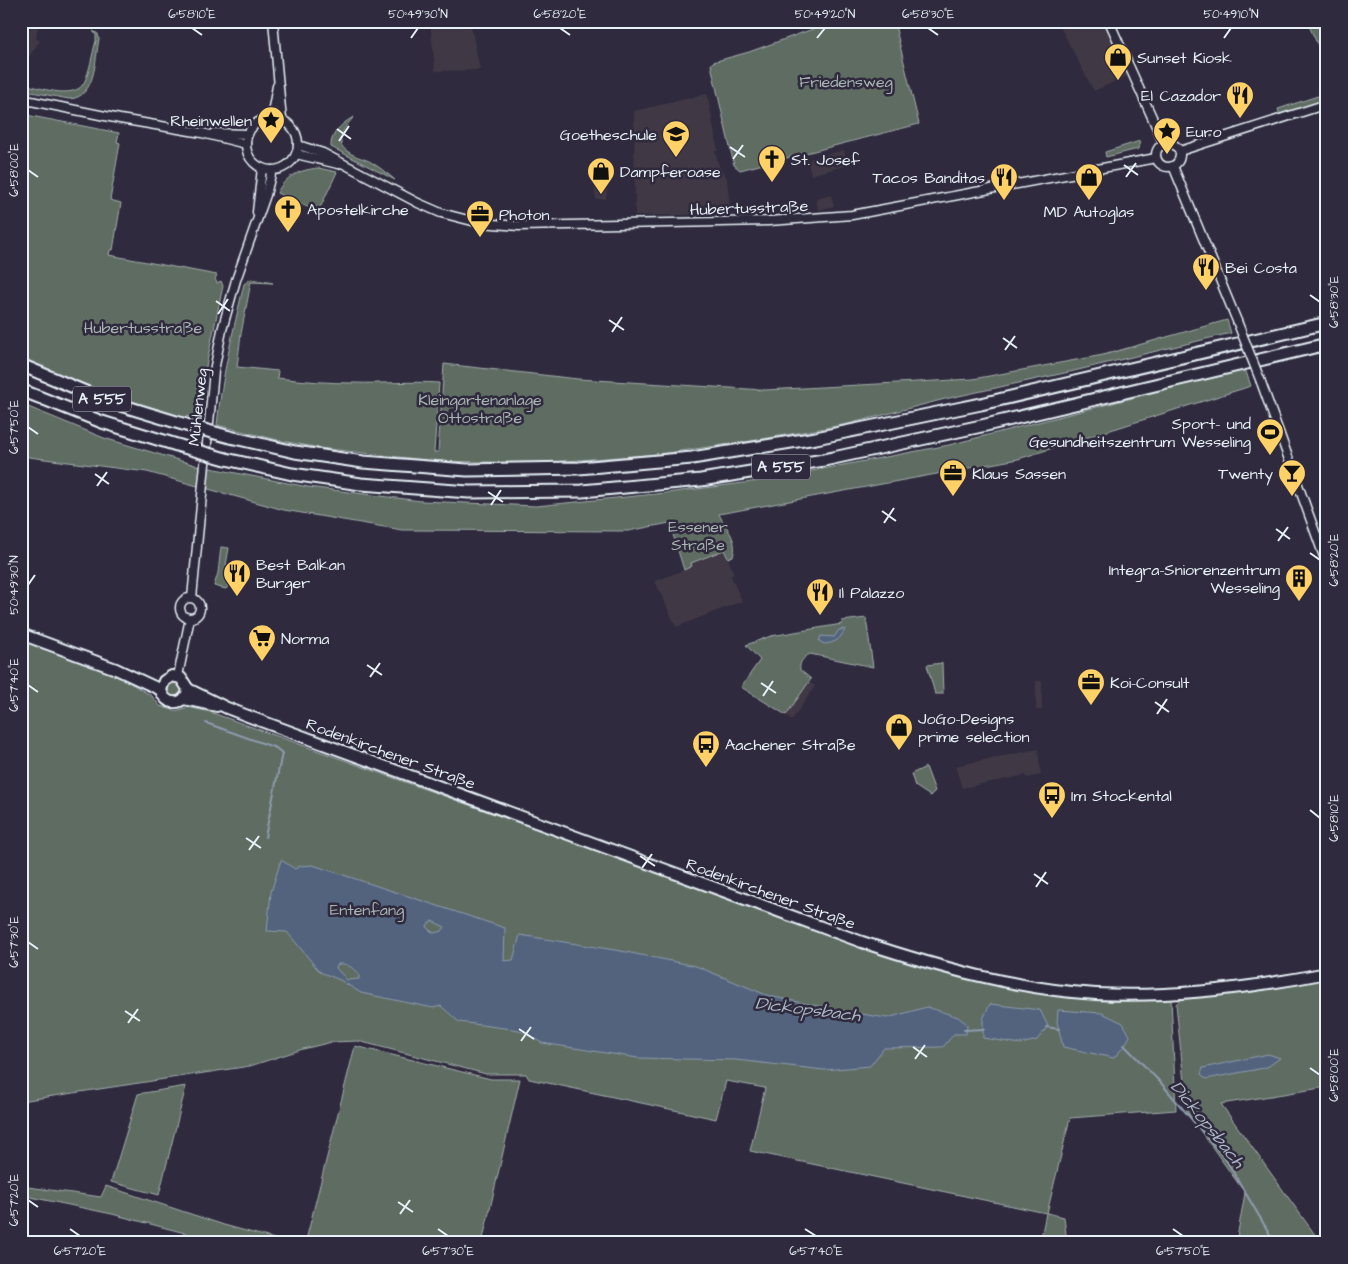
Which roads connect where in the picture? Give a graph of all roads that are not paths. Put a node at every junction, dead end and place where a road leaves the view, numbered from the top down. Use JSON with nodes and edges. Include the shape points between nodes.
{"nodes":[{"id":1,"x":274,"y":21,"type":"edge"},
{"id":2,"x":1109,"y":21,"type":"edge"},
{"id":3,"x":278,"y":77,"type":"junction"},
{"id":4,"x":21,"y":99,"type":"edge"},
{"id":5,"x":1327,"y":104,"type":"edge"},
{"id":6,"x":271,"y":118,"type":"junction"},
{"id":7,"x":282,"y":120,"type":"junction"},
{"id":8,"x":202,"y":133,"type":"junction"},
{"id":9,"x":248,"y":134,"type":"junction"},
{"id":10,"x":246,"y":144,"type":"junction"},
{"id":11,"x":1164,"y":144,"type":"junction"},
{"id":12,"x":298,"y":145,"type":"junction"},
{"id":13,"x":1180,"y":151,"type":"junction"},
{"id":14,"x":296,"y":154,"type":"junction"},
{"id":15,"x":1156,"y":158,"type":"junction"},
{"id":16,"x":1173,"y":166,"type":"junction"},
{"id":17,"x":350,"y":167,"type":"junction"},
{"id":18,"x":262,"y":168,"type":"junction"},
{"id":19,"x":272,"y":170,"type":"junction"},
{"id":20,"x":256,"y":224,"type":"junction"},
{"id":21,"x":1327,"y":323,"type":"edge"},
{"id":22,"x":1327,"y":344,"type":"edge"},
{"id":23,"x":21,"y":365,"type":"edge"},
{"id":24,"x":21,"y":390,"type":"edge"},
{"id":25,"x":1327,"y":565,"type":"edge"},
{"id":26,"x":192,"y":598,"type":"junction"},
{"id":27,"x":190,"y":618,"type":"junction"},
{"id":28,"x":21,"y":634,"type":"edge"},
{"id":29,"x":178,"y":676,"type":"junction"},
{"id":30,"x":162,"y":686,"type":"junction"},
{"id":31,"x":188,"y":689,"type":"junction"},
{"id":32,"x":184,"y":699,"type":"junction"},
{"id":33,"x":227,"y":708,"type":"junction"},
{"id":34,"x":1327,"y":974,"type":"edge"}],
"edges":[{"from":1,"to":3,"type":"street"},
{"from":2,"to":11,"type":"street"},
{"from":3,"to":6,"type":"street"},
{"from":3,"to":7,"type":"street"},
{"from":4,"to":8,"type":"street"},
{"from":5,"to":13,"type":"street"},
{"from":6,"to":7,"type":"street"},
{"from":6,"to":9,"type":"street","via":[[258,123]]},
{"from":7,"to":12,"type":"street","via":[[293,128]]},
{"from":8,"to":9,"type":"street"},
{"from":8,"to":10,"type":"street"},
{"from":9,"to":10,"type":"street"},
{"from":10,"to":18,"type":"street","via":[[251,159]]},
{"from":11,"to":13,"type":"street","via":[[1172,143]]},
{"from":11,"to":15,"type":"street","via":[[1157,149]]},
{"from":12,"to":14,"type":"street"},
{"from":12,"to":17,"type":"street","name":"Hubertusstraße"},
{"from":13,"to":16,"type":"street","via":[[1179,160]]},
{"from":14,"to":17,"type":"street","name":"Hubertusstraße"},
{"from":14,"to":19,"type":"street","via":[[287,166]]},
{"from":15,"to":16,"type":"street","via":[[1165,167]]},
{"from":15,"to":17,"type":"street","name":"Hubertusstraße","via":[[852,215],[793,220],[575,226],[496,225],[465,220],[428,207]]},
{"from":16,"to":25,"type":"street","bridge":true,"via":[[1261,382]]},
{"from":18,"to":19,"type":"street"},
{"from":18,"to":20,"type":"street","name":"Mühlenweg"},
{"from":19,"to":20,"type":"street","name":"Mühlenweg"},
{"from":20,"to":26,"type":"street","name":"Mühlenweg","via":[[229,305],[214,371]]},
{"from":21,"to":23,"type":"highway","number":"A 555","bridge":true,"via":[[971,406],[816,438],[692,458],[580,468],[467,470],[363,462],[295,452],[230,437],[107,401]]},
{"from":22,"to":24,"type":"highway","number":"A 555","bridge":true,"via":[[986,426],[824,460],[701,480],[582,491],[469,492],[361,484],[292,474],[226,459],[102,422]]},
{"from":26,"to":27,"type":"street","name":"Mühlenweg","via":[[199,603],[200,610]]},
{"from":26,"to":27,"type":"street","name":"Mühlenweg","via":[[185,600],[181,607],[183,615]]},
{"from":27,"to":29,"type":"street","name":"Mühlenweg"},
{"from":28,"to":30,"type":"main road","name":"Rodenkirchener Straße"},
{"from":29,"to":30,"type":"main road","via":[[172,676]]},
{"from":29,"to":31,"type":"main road","name":"Rodenkirchener Straße"},
{"from":30,"to":32,"type":"main road","name":"Rodenkirchener Straße","via":[[162,696],[167,701],[172,703]]},
{"from":31,"to":32,"type":"main road"},
{"from":31,"to":33,"type":"main road","name":"Rodenkirchener Straße"},
{"from":32,"to":33,"type":"main road","name":"Rodenkirchener Straße"},
{"from":33,"to":34,"type":"main road","name":"Rodenkirchener Straße","via":[[862,942],[970,974],[1096,994],[1150,994],[1238,989]]}]}
